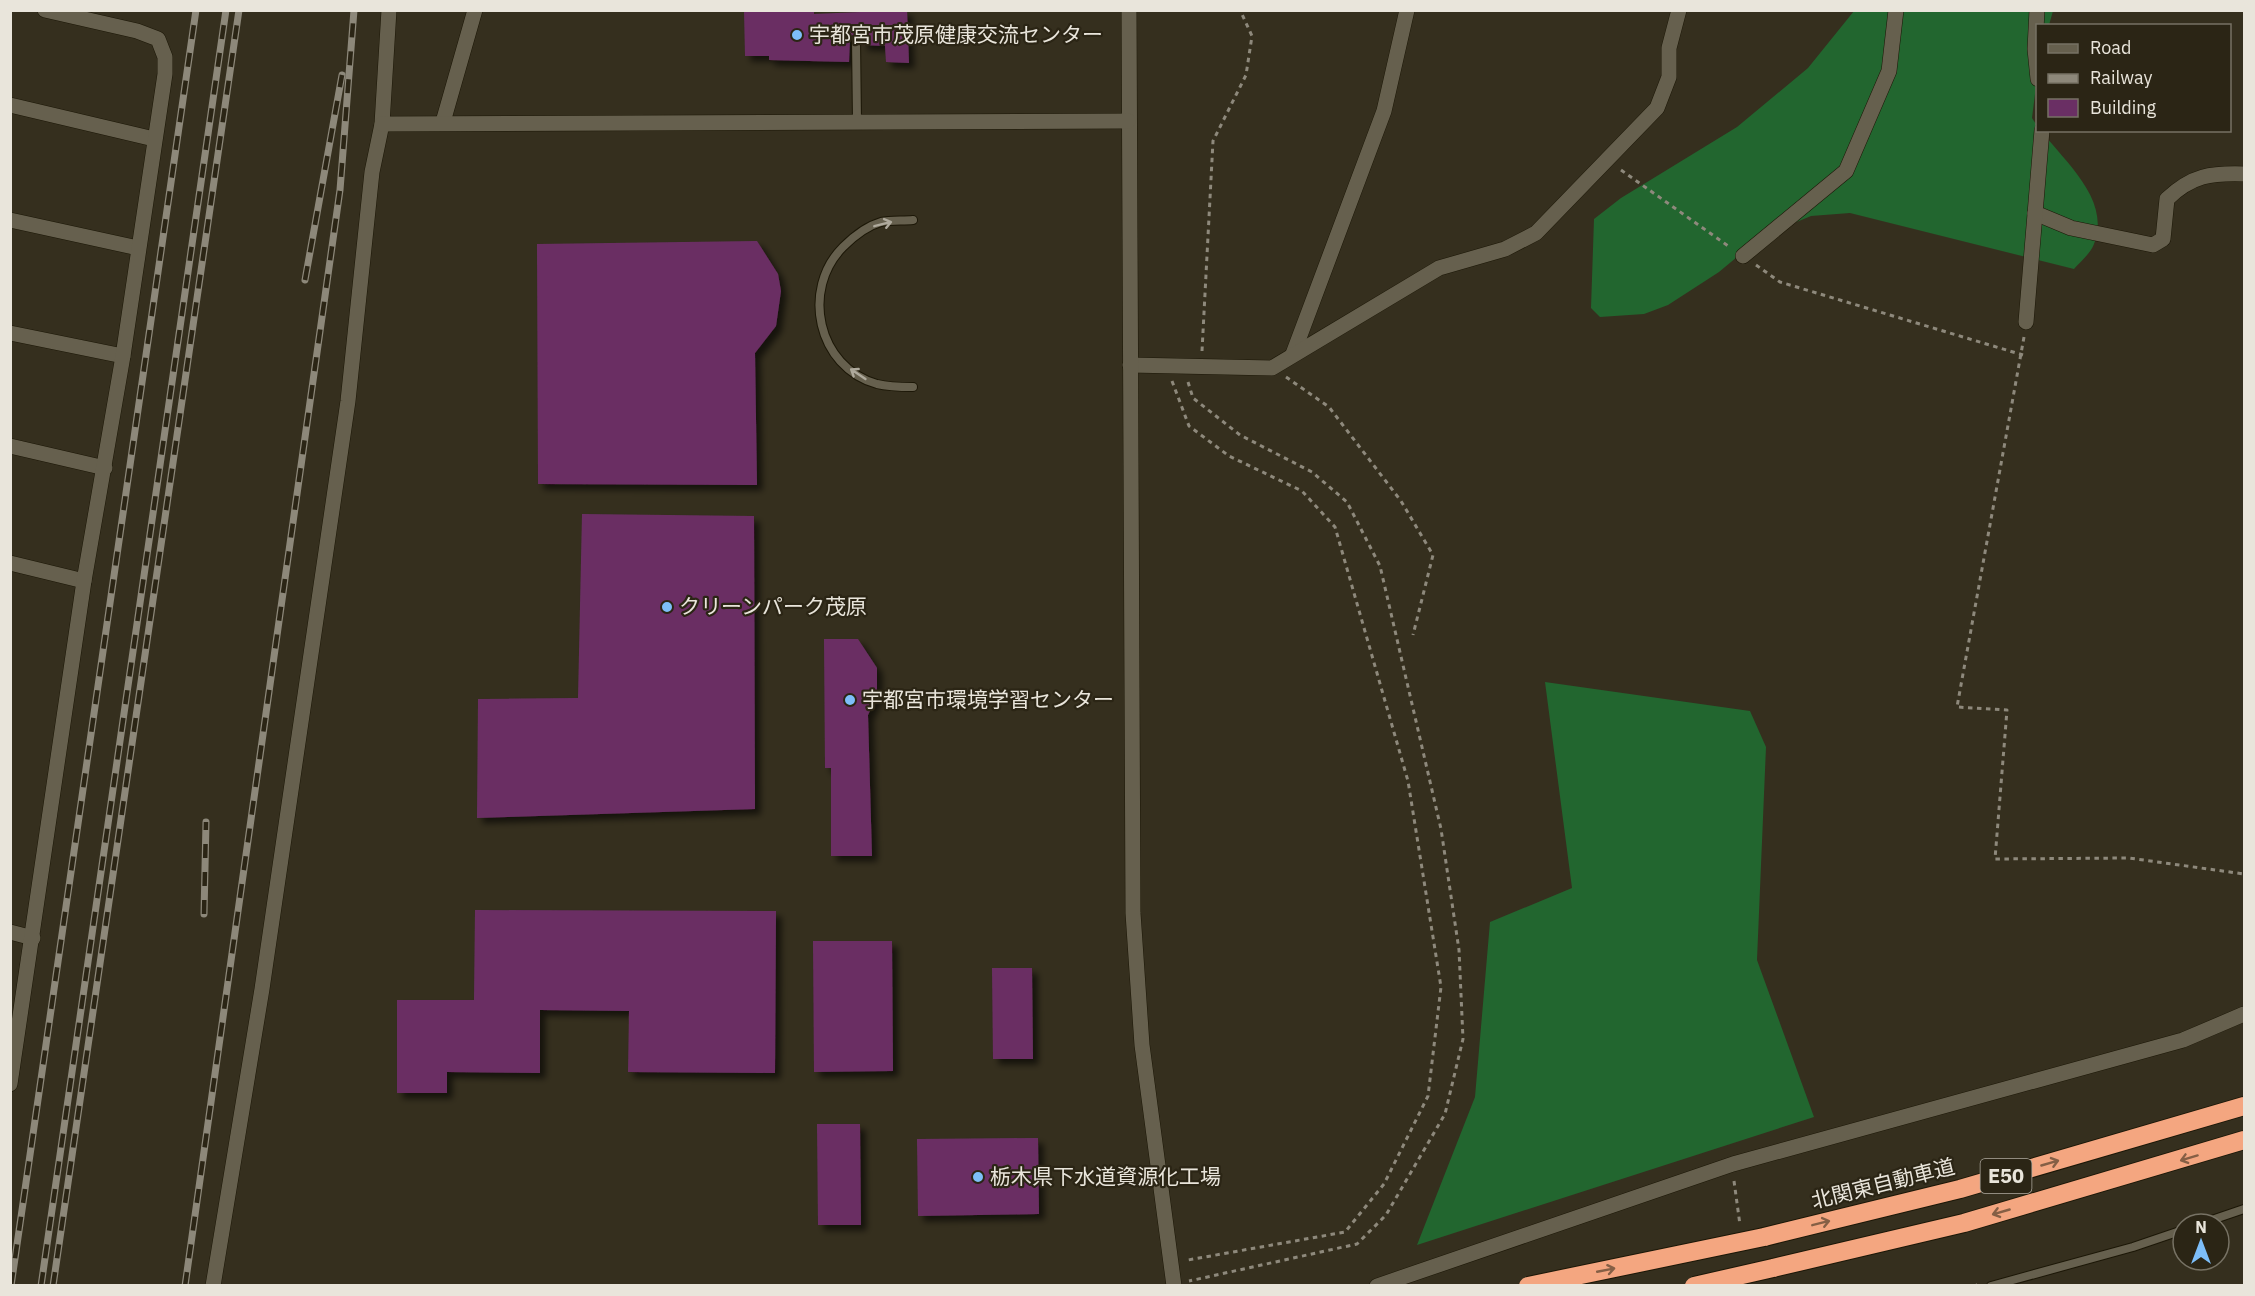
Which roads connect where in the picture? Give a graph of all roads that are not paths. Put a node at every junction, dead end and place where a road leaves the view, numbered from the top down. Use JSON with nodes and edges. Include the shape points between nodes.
{"nodes":[{"id":1,"x":45,"y":10,"type":"edge"},
{"id":2,"x":389,"y":10,"type":"edge"},
{"id":3,"x":475,"y":10,"type":"edge"},
{"id":4,"x":1129,"y":10,"type":"edge"},
{"id":5,"x":1407,"y":10,"type":"edge"},
{"id":6,"x":1679,"y":10,"type":"edge"},
{"id":7,"x":1896,"y":10,"type":"edge"},
{"id":8,"x":2036,"y":30,"type":"edge"},
{"id":9,"x":855,"y":39,"type":"dead end"},
{"id":10,"x":2036,"y":64,"type":"edge"},
{"id":11,"x":10,"y":105,"type":"edge"},
{"id":12,"x":1128,"y":121,"type":"junction"},
{"id":13,"x":443,"y":122,"type":"junction"},
{"id":14,"x":856,"y":122,"type":"junction"},
{"id":15,"x":382,"y":124,"type":"junction"},
{"id":16,"x":2042,"y":132,"type":"edge"},
{"id":17,"x":154,"y":139,"type":"junction"},
{"id":18,"x":2244,"y":174,"type":"edge"},
{"id":19,"x":2036,"y":213,"type":"junction"},
{"id":20,"x":10,"y":220,"type":"edge"},
{"id":21,"x":914,"y":220,"type":"dead end"},
{"id":22,"x":138,"y":248,"type":"junction"},
{"id":23,"x":1743,"y":256,"type":"road end"},
{"id":24,"x":2026,"y":322,"type":"dead end"},
{"id":25,"x":10,"y":333,"type":"edge"},
{"id":26,"x":1293,"y":354,"type":"junction"},
{"id":27,"x":123,"y":356,"type":"junction"},
{"id":28,"x":1130,"y":364,"type":"junction"},
{"id":29,"x":914,"y":387,"type":"dead end"},
{"id":30,"x":10,"y":446,"type":"edge"},
{"id":31,"x":105,"y":468,"type":"junction"},
{"id":32,"x":10,"y":563,"type":"edge"},
{"id":33,"x":84,"y":581,"type":"junction"},
{"id":34,"x":10,"y":932,"type":"edge"},
{"id":35,"x":33,"y":938,"type":"junction"},
{"id":36,"x":2244,"y":1014,"type":"edge"},
{"id":37,"x":10,"y":1084,"type":"edge"},
{"id":38,"x":2244,"y":1106,"type":"edge"},
{"id":39,"x":2244,"y":1140,"type":"edge"},
{"id":40,"x":2171,"y":1234,"type":"edge"},
{"id":41,"x":1174,"y":1285,"type":"edge"},
{"id":42,"x":213,"y":1286,"type":"edge"},
{"id":43,"x":1377,"y":1286,"type":"edge"},
{"id":44,"x":1528,"y":1286,"type":"edge"},
{"id":45,"x":1694,"y":1286,"type":"edge"},
{"id":46,"x":1990,"y":1286,"type":"edge"}],
"edges":[{"from":1,"to":17,"type":"street","via":[[158,39],[165,57],[165,74]]},
{"from":2,"to":15,"type":"street"},
{"from":3,"to":13,"type":"street"},
{"from":4,"to":12,"type":"street"},
{"from":5,"to":26,"type":"street","via":[[1384,111]]},
{"from":6,"to":26,"type":"street","via":[[1669,48],[1669,77],[1657,108],[1536,232],[1505,249],[1439,267]]},
{"from":7,"to":23,"type":"street","via":[[1889,71],[1846,171]]},
{"from":8,"to":10,"type":"street"},
{"from":9,"to":14,"type":"lane"},
{"from":11,"to":17,"type":"street"},
{"from":12,"to":14,"type":"street"},
{"from":12,"to":28,"type":"street"},
{"from":13,"to":14,"type":"street"},
{"from":13,"to":15,"type":"street"},
{"from":15,"to":42,"type":"street","via":[[372,172],[334,500],[262,989]]},
{"from":16,"to":19,"type":"street"},
{"from":17,"to":22,"type":"street"},
{"from":18,"to":19,"type":"street","via":[[2214,173],[2182,184],[2167,199],[2163,239],[2153,245],[2071,228]]},
{"from":19,"to":24,"type":"street"},
{"from":20,"to":22,"type":"street"},
{"from":29,"to":21,"type":"lane","one_way":true,"via":[[877,384],[847,366],[826,339],[819,321],[818,302],[828,266],[852,238],[880,222]]},
{"from":22,"to":27,"type":"street"},
{"from":25,"to":27,"type":"street"},
{"from":26,"to":28,"type":"street","via":[[1272,368]]},
{"from":27,"to":31,"type":"street"},
{"from":28,"to":41,"type":"street","via":[[1133,913],[1142,1045]]},
{"from":30,"to":31,"type":"street"},
{"from":31,"to":33,"type":"street"},
{"from":32,"to":33,"type":"street"},
{"from":33,"to":35,"type":"street"},
{"from":34,"to":35,"type":"street"},
{"from":35,"to":37,"type":"street"},
{"from":36,"to":43,"type":"street","via":[[2183,1040],[1733,1164]]},
{"from":44,"to":38,"type":"highway","name":"北関東自動車道","number":"E50","one_way":true,"bridge":true,"via":[[1764,1237],[1960,1189]]},
{"from":39,"to":45,"type":"highway","number":"E50","one_way":true,"bridge":true,"via":[[1964,1223]]},
{"from":40,"to":46,"type":"lane"}]}
